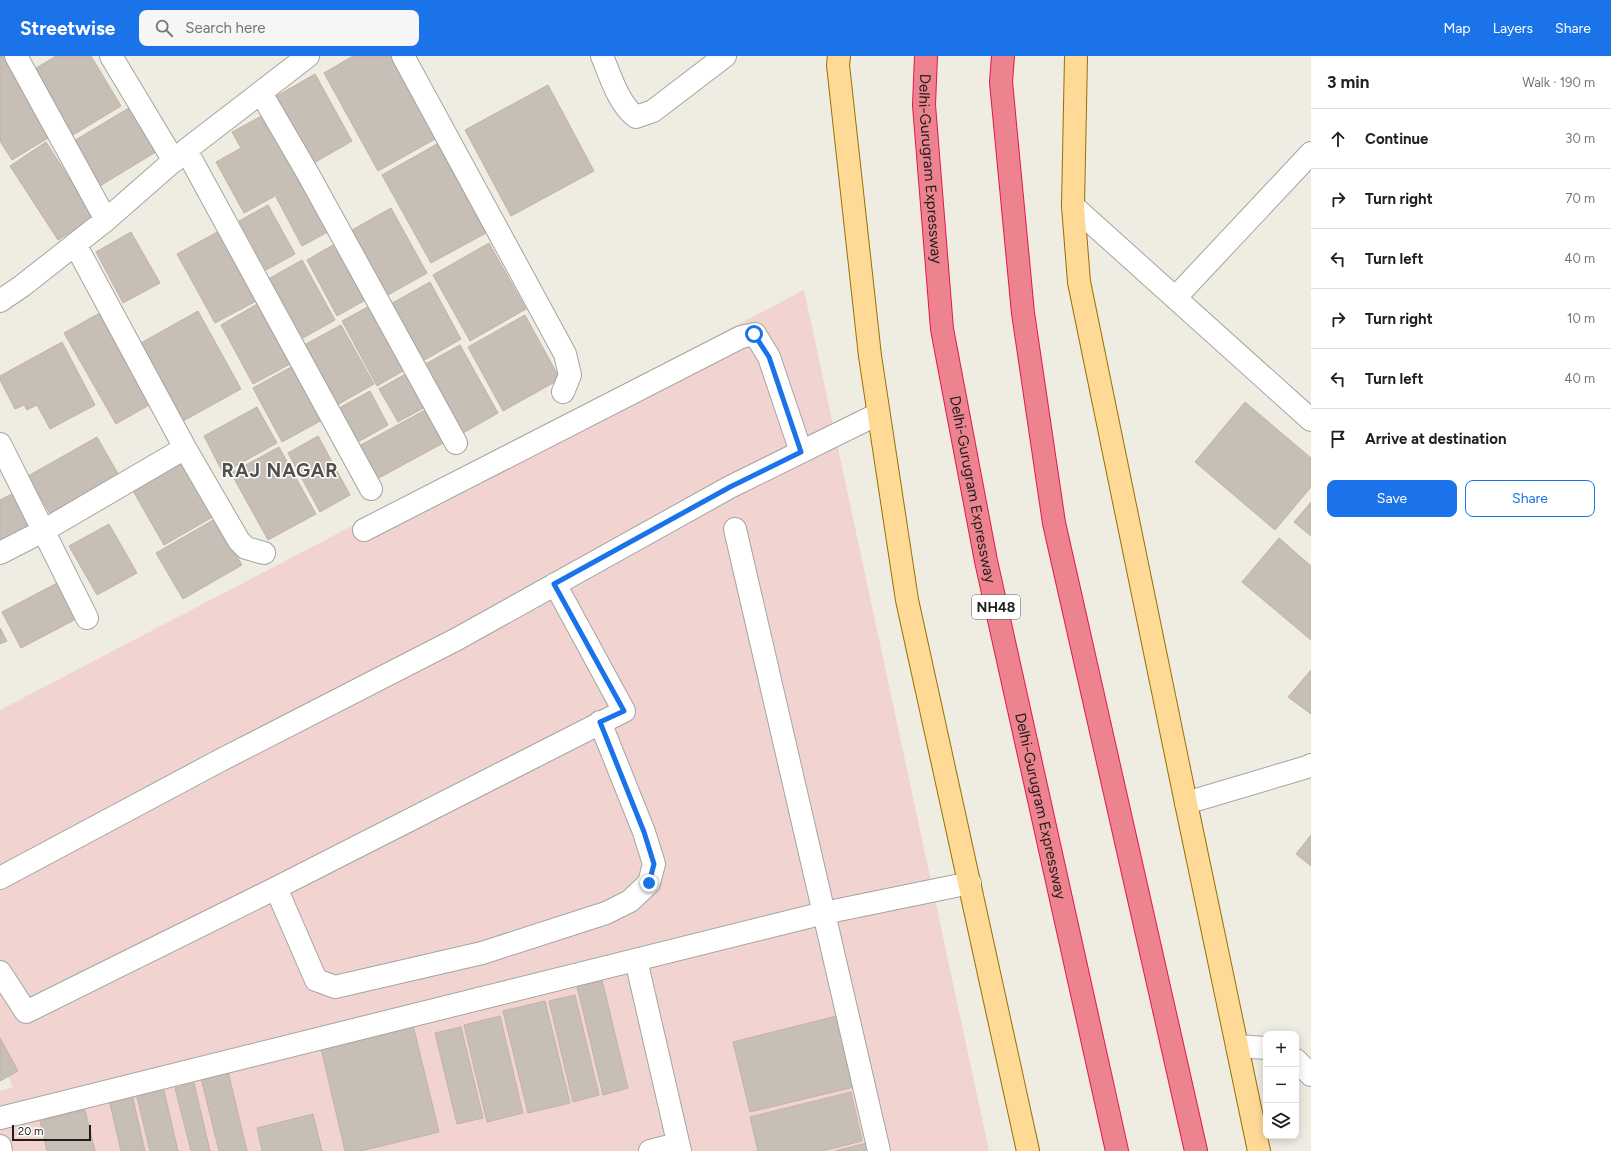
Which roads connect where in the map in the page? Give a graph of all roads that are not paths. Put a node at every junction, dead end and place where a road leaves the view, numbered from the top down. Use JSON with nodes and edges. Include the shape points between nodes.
{"nodes":[{"id":1,"x":16,"y":56,"type":"edge"},
{"id":2,"x":111,"y":56,"type":"edge"},
{"id":3,"x":308,"y":56,"type":"edge"},
{"id":4,"x":403,"y":56,"type":"edge"},
{"id":5,"x":602,"y":56,"type":"edge"},
{"id":6,"x":725,"y":56,"type":"edge"},
{"id":7,"x":839,"y":56,"type":"edge"},
{"id":8,"x":926,"y":56,"type":"edge"},
{"id":9,"x":1003,"y":56,"type":"edge"},
{"id":10,"x":1076,"y":56,"type":"edge"},
{"id":11,"x":261,"y":93,"type":"junction"},
{"id":12,"x":1311,"y":153,"type":"edge"},
{"id":13,"x":180,"y":155,"type":"junction"},
{"id":14,"x":1073,"y":206,"type":"junction"},
{"id":15,"x":106,"y":220,"type":"junction"},
{"id":16,"x":76,"y":244,"type":"junction"},
{"id":17,"x":1175,"y":298,"type":"junction"},
{"id":18,"x":0,"y":301,"type":"edge"},
{"id":19,"x":563,"y":392,"type":"dead end"},
{"id":20,"x":878,"y":414,"type":"junction"},
{"id":21,"x":1311,"y":420,"type":"edge"},
{"id":22,"x":456,"y":443,"type":"dead end"},
{"id":23,"x":0,"y":444,"type":"edge"},
{"id":24,"x":186,"y":448,"type":"junction"},
{"id":25,"x":801,"y":452,"type":"junction"},
{"id":26,"x":371,"y":489,"type":"dead end"},
{"id":27,"x":735,"y":529,"type":"dead end"},
{"id":28,"x":364,"y":530,"type":"dead end"},
{"id":29,"x":43,"y":531,"type":"junction"},
{"id":30,"x":0,"y":553,"type":"edge"},
{"id":31,"x":264,"y":553,"type":"dead end"},
{"id":32,"x":554,"y":584,"type":"junction"},
{"id":33,"x":87,"y":618,"type":"dead end"},
{"id":34,"x":600,"y":722,"type":"junction"},
{"id":35,"x":1311,"y":765,"type":"edge"},
{"id":36,"x":1186,"y":803,"type":"junction"},
{"id":37,"x":0,"y":878,"type":"edge"},
{"id":38,"x":970,"y":883,"type":"junction"},
{"id":39,"x":276,"y":888,"type":"junction"},
{"id":40,"x":824,"y":913,"type":"junction"},
{"id":41,"x":636,"y":960,"type":"junction"},
{"id":42,"x":0,"y":972,"type":"edge"},
{"id":43,"x":1236,"y":1046,"type":"junction"},
{"id":44,"x":1263,"y":1048,"type":"edge"},
{"id":45,"x":1299,"y":1063,"type":"edge"},
{"id":46,"x":1311,"y":1075,"type":"edge"},
{"id":47,"x":0,"y":1118,"type":"edge"},
{"id":48,"x":0,"y":1146,"type":"edge"},
{"id":49,"x":679,"y":1148,"type":"edge"},
{"id":50,"x":1,"y":1151,"type":"edge"},
{"id":51,"x":650,"y":1151,"type":"edge"},
{"id":52,"x":879,"y":1151,"type":"edge"},
{"id":53,"x":1028,"y":1151,"type":"edge"},
{"id":54,"x":1117,"y":1151,"type":"edge"},
{"id":55,"x":1196,"y":1151,"type":"edge"},
{"id":56,"x":1259,"y":1151,"type":"edge"}],
"edges":[{"from":1,"to":15,"type":"street"},
{"from":2,"to":13,"type":"street"},
{"from":3,"to":11,"type":"street"},
{"from":4,"to":19,"type":"street","via":[[565,354],[570,375]]},
{"from":5,"to":6,"type":"street","via":[[623,102],[629,112],[636,117],[653,110]]},
{"from":7,"to":20,"type":"main road"},
{"from":8,"to":54,"type":"highway","name":"Delhi-Gurugram Expressway","number":"NH48","via":[[924,104],[942,329],[986,561]]},
{"from":9,"to":55,"type":"highway","via":[[1001,82],[1023,313],[1054,523]]},
{"from":10,"to":14,"type":"main road"},
{"from":11,"to":13,"type":"street"},
{"from":11,"to":22,"type":"street"},
{"from":12,"to":17,"type":"street"},
{"from":13,"to":15,"type":"street"},
{"from":13,"to":26,"type":"street"},
{"from":14,"to":17,"type":"street"},
{"from":14,"to":36,"type":"main road","via":[[1079,282]]},
{"from":15,"to":16,"type":"street"},
{"from":16,"to":18,"type":"street"},
{"from":16,"to":24,"type":"street"},
{"from":17,"to":21,"type":"street"},
{"from":20,"to":25,"type":"street"},
{"from":20,"to":38,"type":"main road","via":[[907,600]]},
{"from":23,"to":29,"type":"street"},
{"from":24,"to":29,"type":"street"},
{"from":24,"to":31,"type":"street","via":[[239,541],[246,548]]},
{"from":25,"to":28,"type":"street","via":[[769,357],[754,334],[741,337]]},
{"from":25,"to":32,"type":"street","via":[[730,487]]},
{"from":27,"to":40,"type":"street"},
{"from":29,"to":30,"type":"street"},
{"from":29,"to":33,"type":"street"},
{"from":32,"to":34,"type":"street","via":[[624,711]]},
{"from":32,"to":37,"type":"street","via":[[457,639],[219,761]]},
{"from":34,"to":39,"type":"street"},
{"from":34,"to":39,"type":"street","via":[[644,832],[654,864],[649,883],[630,902],[606,913],[482,953],[335,987],[316,980]]},
{"from":35,"to":36,"type":"street"},
{"from":36,"to":43,"type":"main road"},
{"from":38,"to":40,"type":"street"},
{"from":38,"to":53,"type":"main road"},
{"from":39,"to":42,"type":"street","via":[[26,1012]]},
{"from":40,"to":41,"type":"street"},
{"from":40,"to":52,"type":"street"},
{"from":41,"to":47,"type":"street"},
{"from":41,"to":49,"type":"street"},
{"from":43,"to":44,"type":"street"},
{"from":43,"to":56,"type":"main road"},
{"from":45,"to":46,"type":"street"},
{"from":48,"to":50,"type":"street"},
{"from":49,"to":51,"type":"street"}]}
